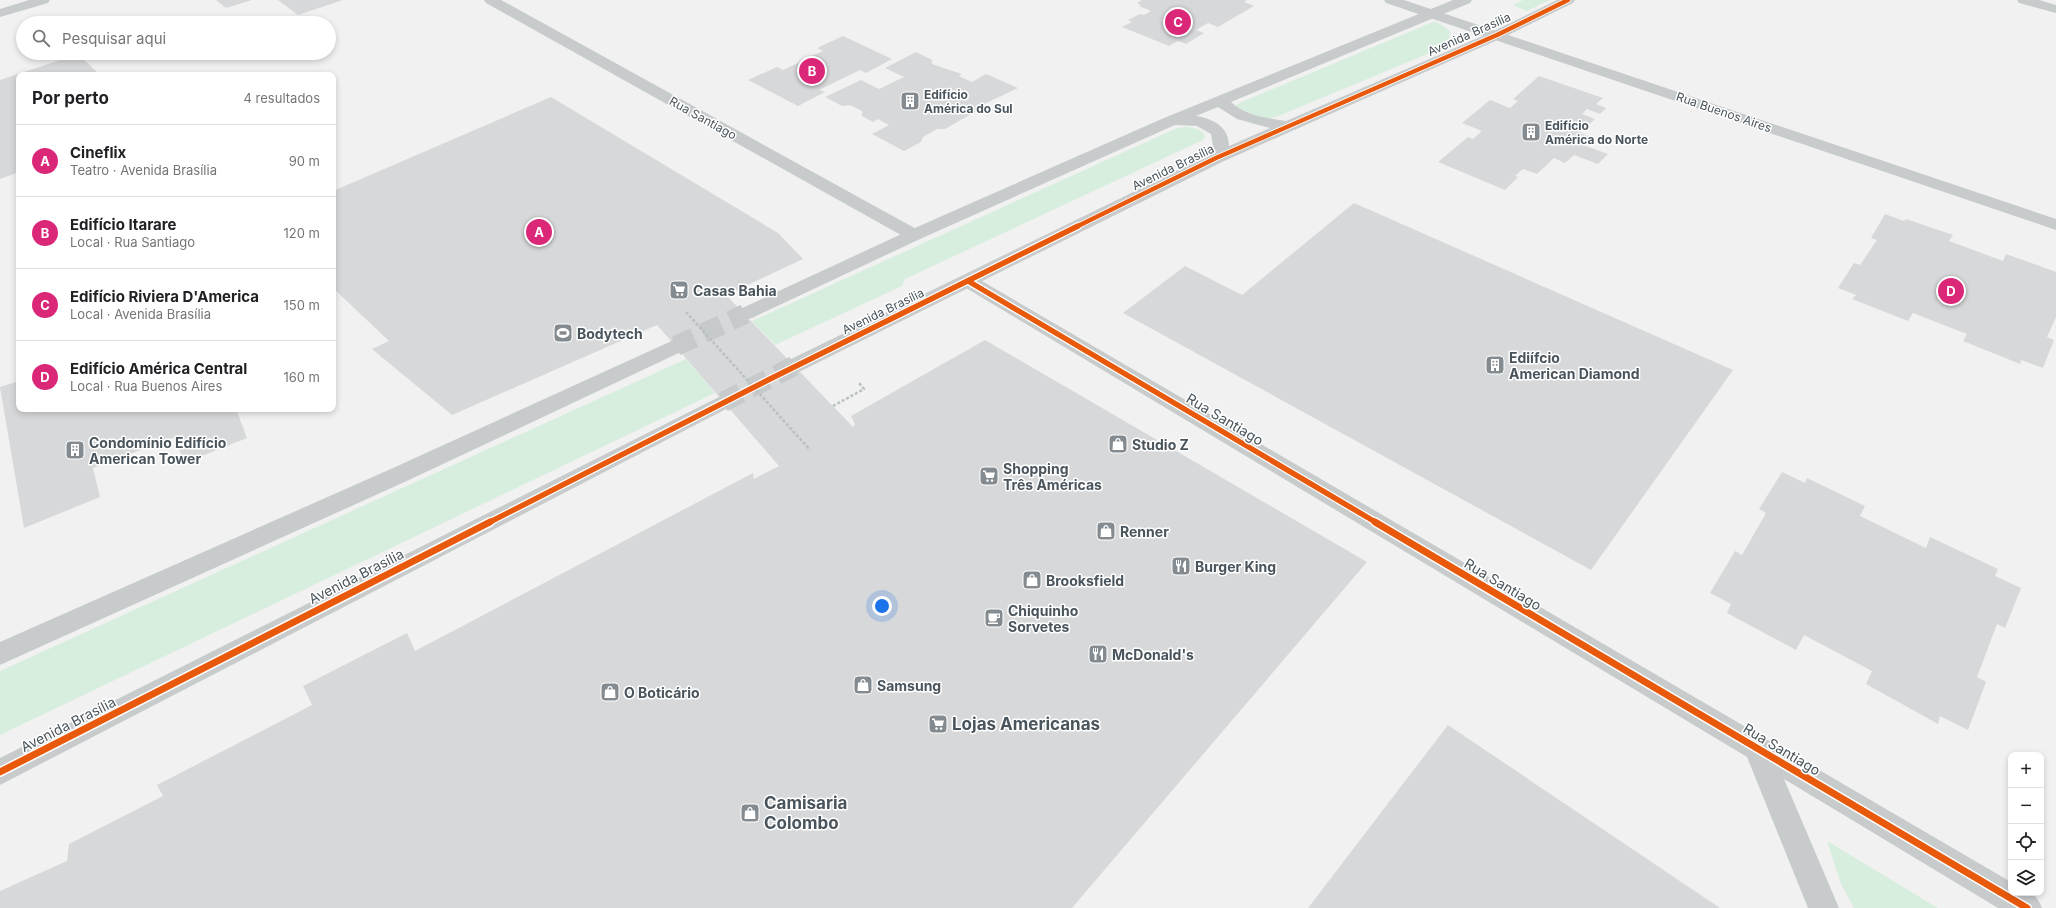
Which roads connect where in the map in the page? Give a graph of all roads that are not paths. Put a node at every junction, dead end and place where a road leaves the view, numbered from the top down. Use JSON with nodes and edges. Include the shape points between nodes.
{"nodes":[{"id":1,"x":43,"y":0,"type":"edge"},
{"id":2,"x":491,"y":0,"type":"edge"},
{"id":3,"x":1391,"y":0,"type":"edge"},
{"id":4,"x":1465,"y":0,"type":"edge"},
{"id":5,"x":1568,"y":0,"type":"edge"},
{"id":6,"x":2024,"y":0,"type":"edge"},
{"id":7,"x":2056,"y":9,"type":"edge"},
{"id":8,"x":0,"y":13,"type":"edge"},
{"id":9,"x":1432,"y":14,"type":"junction"},
{"id":10,"x":1497,"y":35,"type":"junction"},
{"id":11,"x":1221,"y":101,"type":"junction"},
{"id":12,"x":1170,"y":121,"type":"junction"},
{"id":13,"x":1285,"y":126,"type":"junction"},
{"id":14,"x":1216,"y":158,"type":"junction"},
{"id":15,"x":2056,"y":224,"type":"edge"},
{"id":16,"x":914,"y":236,"type":"junction"},
{"id":17,"x":968,"y":281,"type":"junction"},
{"id":18,"x":745,"y":314,"type":"tunnel mouth"},
{"id":19,"x":676,"y":346,"type":"tunnel mouth"},
{"id":20,"x":794,"y":366,"type":"tunnel mouth"},
{"id":21,"x":724,"y":402,"type":"tunnel mouth"},
{"id":22,"x":0,"y":654,"type":"edge"},
{"id":23,"x":1757,"y":748,"type":"junction"},
{"id":24,"x":0,"y":772,"type":"edge"},
{"id":25,"x":1824,"y":908,"type":"edge"},
{"id":26,"x":2026,"y":908,"type":"edge"}],
"edges":[{"from":1,"to":8,"type":"street"},
{"from":2,"to":16,"type":"street","name":"Rua Santiago"},
{"from":3,"to":9,"type":"street","name":"Rua Buenos Aires"},
{"from":4,"to":9,"type":"street"},
{"from":5,"to":10,"type":"street","name":"Avenida Brasília"},
{"from":6,"to":7,"type":"street"},
{"from":9,"to":10,"type":"street","name":"Rua Buenos Aires"},
{"from":9,"to":11,"type":"street"},
{"from":10,"to":13,"type":"street","name":"Avenida Brasília"},
{"from":10,"to":15,"type":"street","name":"Rua Buenos Aires"},
{"from":11,"to":12,"type":"street"},
{"from":11,"to":13,"type":"street","via":[[1228,109],[1240,115]]},
{"from":12,"to":14,"type":"street","via":[[1186,119],[1202,121],[1212,126],[1218,132],[1221,145]]},
{"from":12,"to":16,"type":"street"},
{"from":13,"to":14,"type":"street","name":"Avenida Brasília"},
{"from":14,"to":17,"type":"street","name":"Avenida Brasília"},
{"from":16,"to":18,"type":"street"},
{"from":17,"to":20,"type":"street","name":"Avenida Brasília"},
{"from":17,"to":23,"type":"street","name":"Rua Santiago"},
{"from":19,"to":22,"type":"street","via":[[401,474]]},
{"from":21,"to":24,"type":"street","name":"Avenida Brasília"},
{"from":23,"to":25,"type":"street"},
{"from":23,"to":26,"type":"street","name":"Rua Santiago"}]}
